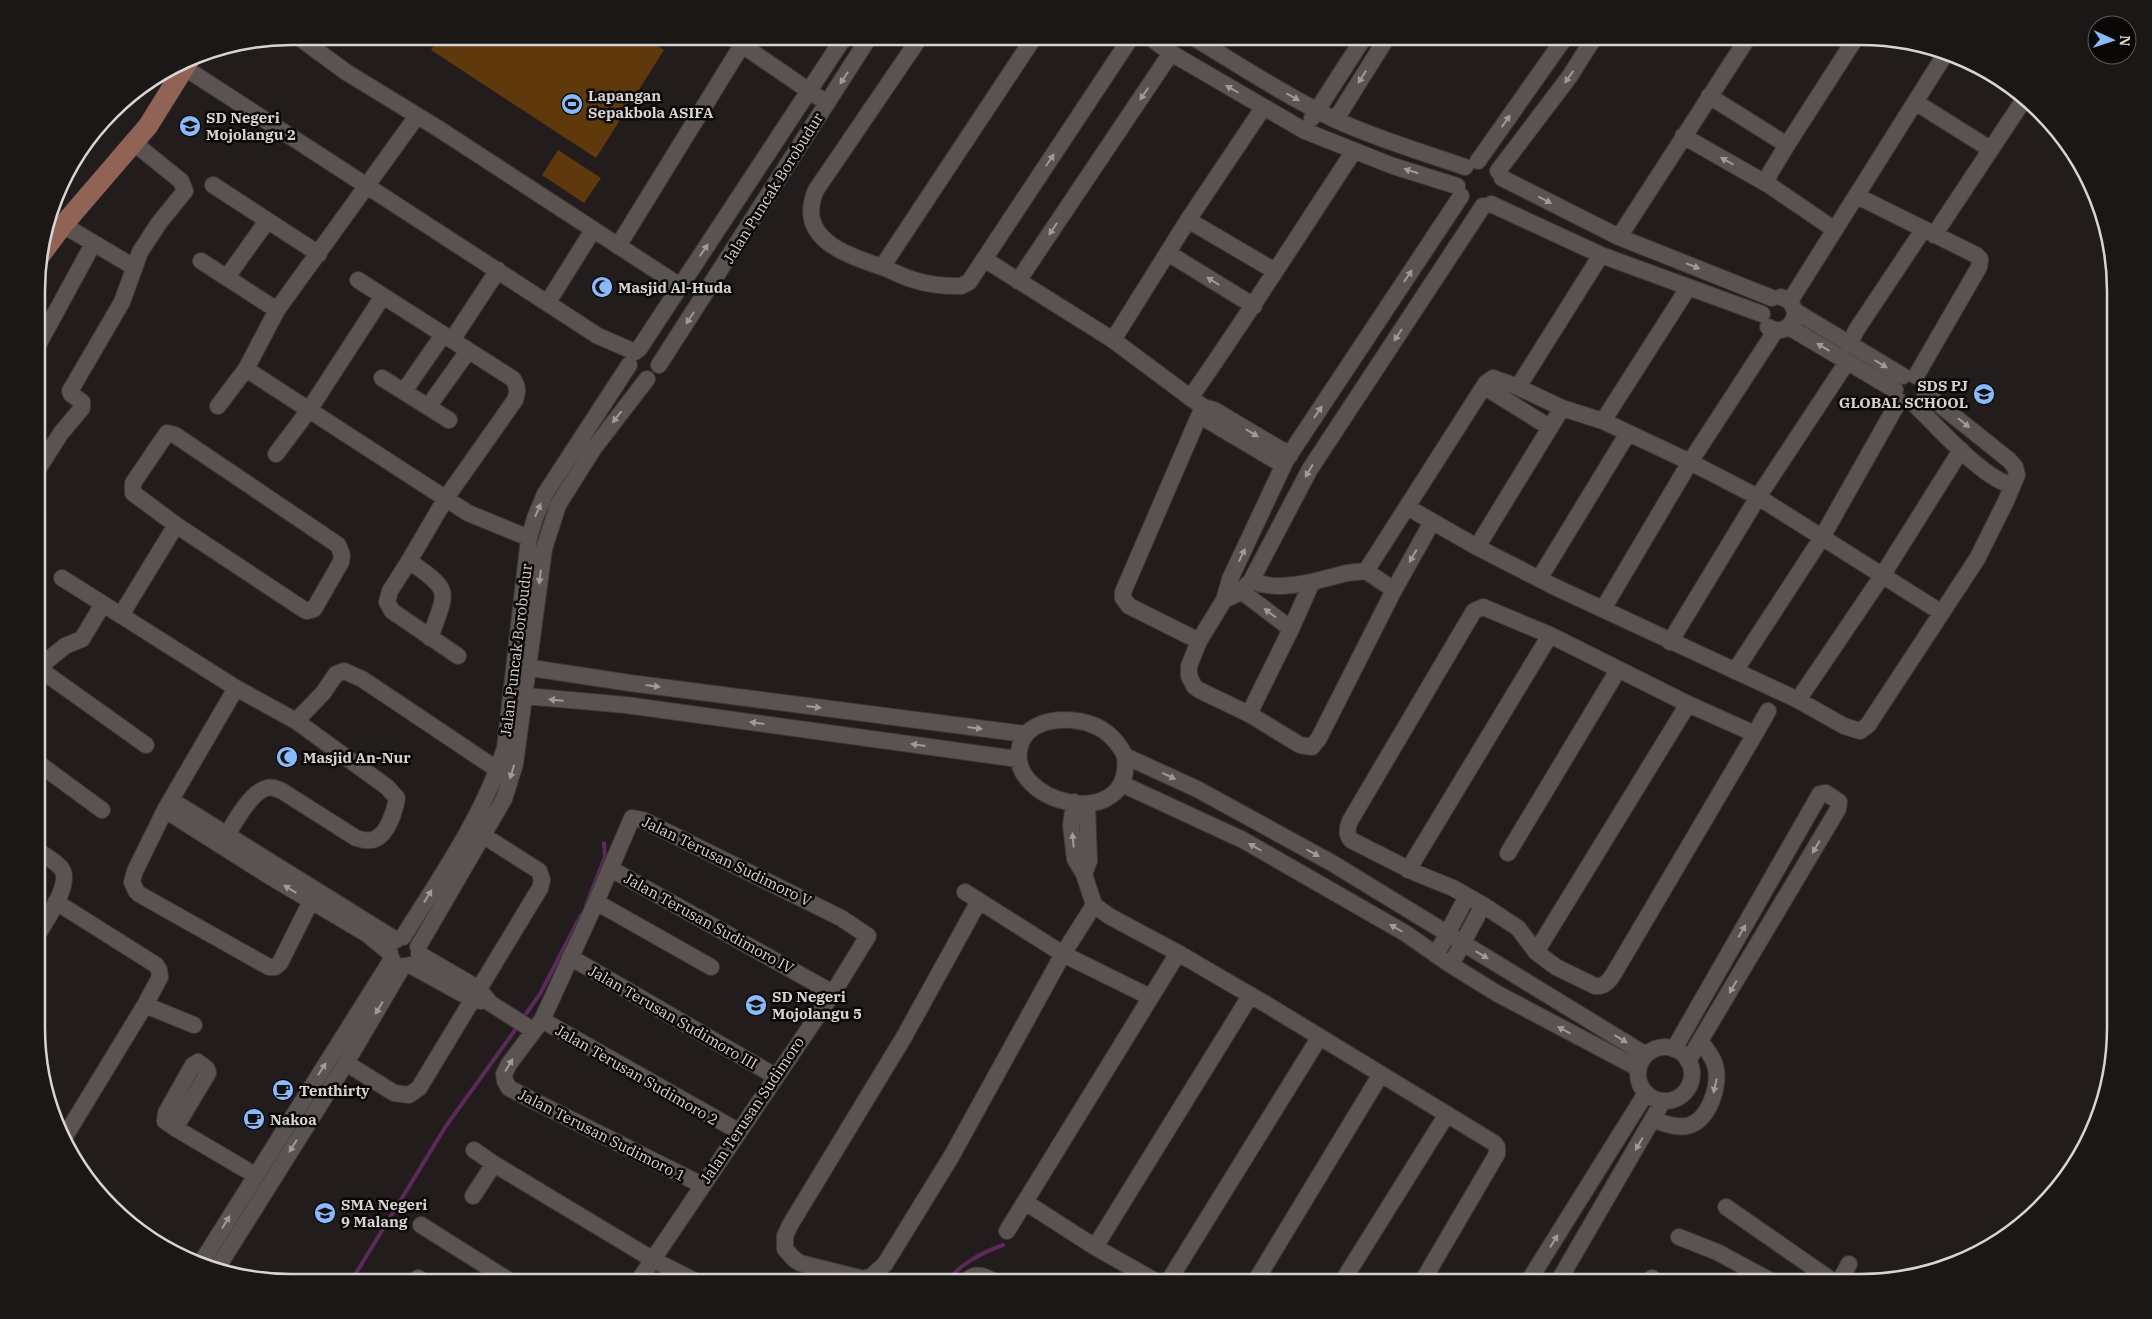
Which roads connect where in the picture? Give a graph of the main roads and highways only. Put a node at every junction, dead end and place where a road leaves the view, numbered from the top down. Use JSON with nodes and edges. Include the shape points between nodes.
{"nodes":[{"id":1,"x":183,"y":69,"type":"edge"},
{"id":2,"x":50,"y":242,"type":"edge"}],
"edges":[{"from":1,"to":2,"type":"main road","via":[[148,126]]}]}
